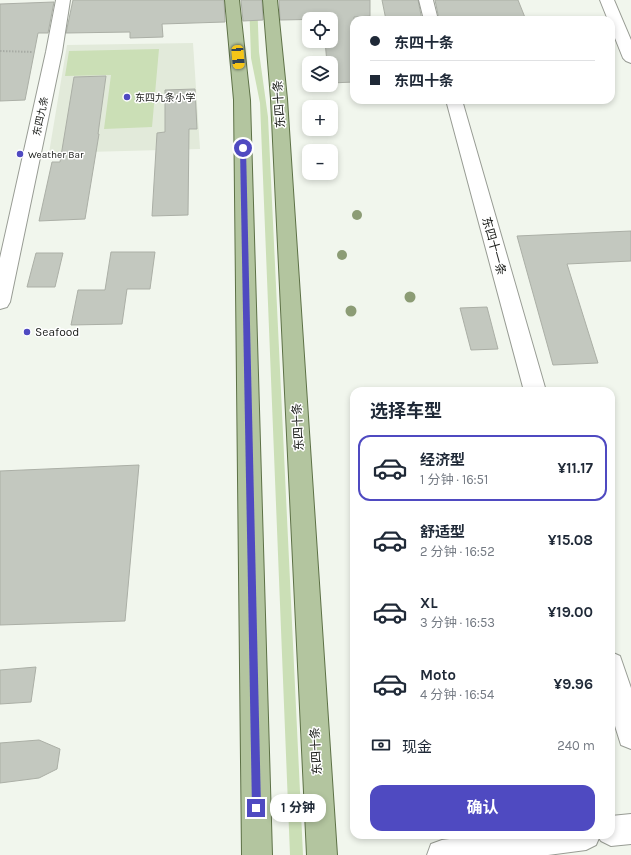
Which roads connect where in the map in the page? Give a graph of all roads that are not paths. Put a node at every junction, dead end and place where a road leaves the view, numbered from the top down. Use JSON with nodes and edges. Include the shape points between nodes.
{"nodes":[{"id":1,"x":63,"y":0,"type":"edge"},
{"id":2,"x":232,"y":0,"type":"edge"},
{"id":3,"x":270,"y":0,"type":"edge"},
{"id":4,"x":426,"y":0,"type":"edge"},
{"id":5,"x":607,"y":0,"type":"edge"},
{"id":6,"x":430,"y":16,"type":"edge"},
{"id":7,"x":614,"y":16,"type":"edge"},
{"id":8,"x":615,"y":18,"type":"edge"},
{"id":9,"x":627,"y":44,"type":"edge"},
{"id":10,"x":631,"y":58,"type":"edge"},
{"id":11,"x":455,"y":104,"type":"edge"},
{"id":12,"x":0,"y":302,"type":"edge"},
{"id":13,"x":534,"y":387,"type":"edge"},
{"id":14,"x":615,"y":678,"type":"edge"},
{"id":15,"x":631,"y":736,"type":"edge"},
{"id":16,"x":631,"y":829,"type":"edge"},
{"id":17,"x":615,"y":831,"type":"edge"},
{"id":18,"x":557,"y":839,"type":"edge"},
{"id":19,"x":257,"y":855,"type":"edge"},
{"id":20,"x":322,"y":855,"type":"edge"},
{"id":21,"x":442,"y":855,"type":"edge"}],
"edges":[{"from":1,"to":12,"type":"lane","name":"东四九条"},
{"from":2,"to":19,"type":"main road","via":[[242,100]]},
{"from":3,"to":20,"type":"main road","name":"东四十条","via":[[279,99]]},
{"from":4,"to":6,"type":"lane"},
{"from":5,"to":7,"type":"lane"},
{"from":8,"to":9,"type":"lane"},
{"from":9,"to":10,"type":"lane"},
{"from":11,"to":13,"type":"lane","name":"东四十一条"},
{"from":14,"to":15,"type":"lane"},
{"from":16,"to":17,"type":"lane"},
{"from":18,"to":21,"type":"lane"}]}
